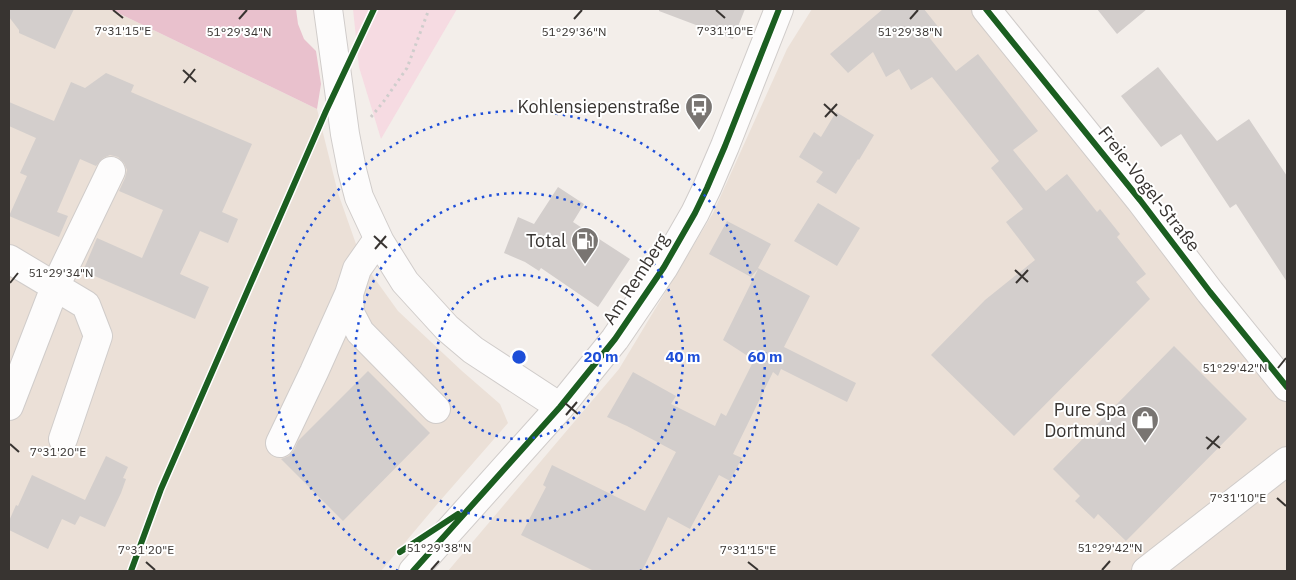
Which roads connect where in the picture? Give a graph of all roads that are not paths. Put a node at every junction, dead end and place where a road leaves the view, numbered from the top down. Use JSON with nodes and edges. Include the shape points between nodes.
{"nodes":[{"id":1,"x":328,"y":9,"type":"edge"},
{"id":2,"x":779,"y":9,"type":"edge"},
{"id":3,"x":986,"y":9,"type":"edge"},
{"id":4,"x":111,"y":171,"type":"dead end"},
{"id":5,"x":378,"y":240,"type":"junction"},
{"id":6,"x":9,"y":259,"type":"edge"},
{"id":7,"x":55,"y":287,"type":"junction"},
{"id":8,"x":349,"y":294,"type":"junction"},
{"id":9,"x":1287,"y":387,"type":"edge"},
{"id":10,"x":9,"y":406,"type":"edge"},
{"id":11,"x":560,"y":407,"type":"junction"},
{"id":12,"x":436,"y":409,"type":"dead end"},
{"id":13,"x":63,"y":439,"type":"dead end"},
{"id":14,"x":280,"y":443,"type":"dead end"},
{"id":15,"x":1287,"y":461,"type":"edge"},
{"id":16,"x":413,"y":571,"type":"edge"},
{"id":17,"x":1146,"y":571,"type":"edge"}],
"edges":[{"from":1,"to":5,"type":"street","via":[[352,170],[359,197]]},
{"from":2,"to":11,"type":"street","name":"Am Remberg","via":[[725,146],[694,214],[664,267],[615,339]]},
{"from":3,"to":9,"type":"street","name":"Freie-Vogel-Straße"},
{"from":4,"to":7,"type":"street"},
{"from":5,"to":8,"type":"street","via":[[357,269]]},
{"from":5,"to":11,"type":"street","via":[[405,282],[447,328],[473,350]]},
{"from":6,"to":7,"type":"street"},
{"from":7,"to":10,"type":"street"},
{"from":7,"to":13,"type":"street","via":[[86,305],[98,336]]},
{"from":8,"to":12,"type":"street","via":[[350,313],[360,332]]},
{"from":8,"to":14,"type":"street"},
{"from":11,"to":16,"type":"street","name":"Am Remberg"},
{"from":15,"to":17,"type":"street"}]}
